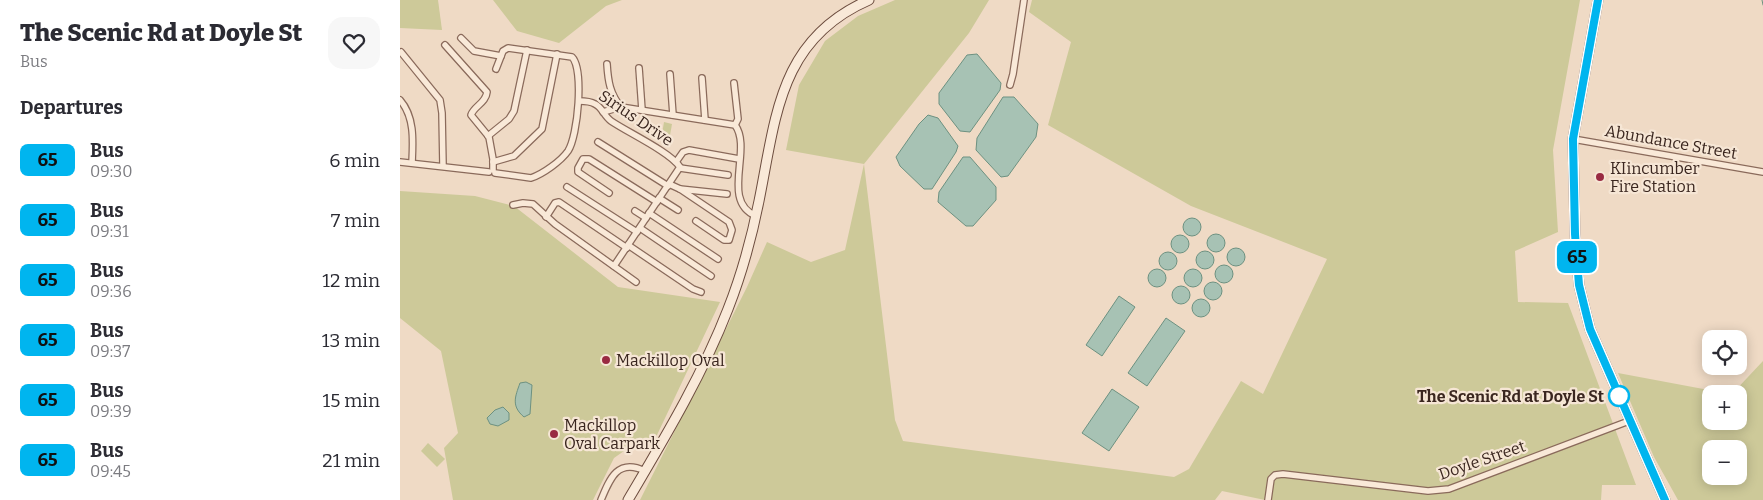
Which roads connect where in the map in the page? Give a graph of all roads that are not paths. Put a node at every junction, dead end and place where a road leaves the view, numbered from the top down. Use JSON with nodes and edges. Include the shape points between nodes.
{"nodes":[{"id":1,"x":869,"y":0,"type":"edge"},
{"id":2,"x":1024,"y":0,"type":"edge"},
{"id":3,"x":1598,"y":0,"type":"edge"},
{"id":4,"x":462,"y":38,"type":"dead end"},
{"id":5,"x":446,"y":45,"type":"dead end"},
{"id":6,"x":528,"y":50,"type":"junction"},
{"id":7,"x":400,"y":52,"type":"edge"},
{"id":8,"x":557,"y":54,"type":"junction"},
{"id":9,"x":502,"y":56,"type":"junction"},
{"id":10,"x":408,"y":61,"type":"junction"},
{"id":11,"x":400,"y":62,"type":"edge"},
{"id":12,"x":607,"y":64,"type":"dead end"},
{"id":13,"x":639,"y":68,"type":"dead end"},
{"id":14,"x":496,"y":69,"type":"dead end"},
{"id":15,"x":670,"y":74,"type":"dead end"},
{"id":16,"x":702,"y":78,"type":"dead end"},
{"id":17,"x":734,"y":83,"type":"dead end"},
{"id":18,"x":1010,"y":85,"type":"dead end"},
{"id":19,"x":400,"y":100,"type":"edge"},
{"id":20,"x":579,"y":101,"type":"junction"},
{"id":21,"x":621,"y":107,"type":"junction"},
{"id":22,"x":642,"y":110,"type":"junction"},
{"id":23,"x":603,"y":112,"type":"junction"},
{"id":24,"x":673,"y":115,"type":"junction"},
{"id":25,"x":706,"y":120,"type":"junction"},
{"id":26,"x":735,"y":125,"type":"junction"},
{"id":27,"x":488,"y":136,"type":"junction"},
{"id":28,"x":1573,"y":139,"type":"junction"},
{"id":29,"x":771,"y":140,"type":"junction"},
{"id":30,"x":598,"y":142,"type":"dead end"},
{"id":31,"x":739,"y":158,"type":"junction"},
{"id":32,"x":400,"y":162,"type":"edge"},
{"id":33,"x":493,"y":162,"type":"junction"},
{"id":34,"x":676,"y":162,"type":"junction"},
{"id":35,"x":412,"y":163,"type":"junction"},
{"id":36,"x":443,"y":166,"type":"junction"},
{"id":37,"x":680,"y":168,"type":"junction"},
{"id":38,"x":492,"y":172,"type":"junction"},
{"id":39,"x":1763,"y":172,"type":"edge"},
{"id":40,"x":728,"y":174,"type":"dead end"},
{"id":41,"x":668,"y":185,"type":"junction"},
{"id":42,"x":568,"y":187,"type":"dead end"},
{"id":43,"x":680,"y":188,"type":"junction"},
{"id":44,"x":609,"y":193,"type":"dead end"},
{"id":45,"x":727,"y":194,"type":"dead end"},
{"id":46,"x":766,"y":195,"type":"junction"},
{"id":47,"x":658,"y":200,"type":"junction"},
{"id":48,"x":513,"y":205,"type":"dead end"},
{"id":49,"x":678,"y":210,"type":"dead end"},
{"id":50,"x":635,"y":211,"type":"dead end"},
{"id":51,"x":648,"y":216,"type":"junction"},
{"id":52,"x":756,"y":216,"type":"junction"},
{"id":53,"x":546,"y":217,"type":"junction"},
{"id":54,"x":696,"y":221,"type":"dead end"},
{"id":55,"x":638,"y":230,"type":"junction"},
{"id":56,"x":756,"y":237,"type":"junction"},
{"id":57,"x":627,"y":246,"type":"junction"},
{"id":58,"x":718,"y":259,"type":"dead end"},
{"id":59,"x":614,"y":266,"type":"junction"},
{"id":60,"x":711,"y":276,"type":"dead end"},
{"id":61,"x":636,"y":282,"type":"dead end"},
{"id":62,"x":736,"y":288,"type":"junction"},
{"id":63,"x":701,"y":292,"type":"dead end"},
{"id":64,"x":1629,"y":421,"type":"junction"},
{"id":65,"x":645,"y":471,"type":"junction"},
{"id":66,"x":601,"y":500,"type":"edge"},
{"id":67,"x":628,"y":500,"type":"edge"},
{"id":68,"x":1268,"y":500,"type":"edge"},
{"id":69,"x":1665,"y":500,"type":"edge"}],
"edges":[{"from":1,"to":29,"type":"main road","via":[[829,24],[799,57],[783,91]]},
{"from":2,"to":18,"type":"street"},
{"from":3,"to":28,"type":"main road"},
{"from":4,"to":9,"type":"street","via":[[474,51]]},
{"from":5,"to":27,"type":"street","via":[[487,92],[485,100],[471,116]]},
{"from":6,"to":8,"type":"street"},
{"from":6,"to":9,"type":"street","via":[[508,48]]},
{"from":6,"to":27,"type":"street","via":[[514,111]]},
{"from":7,"to":10,"type":"street"},
{"from":8,"to":20,"type":"street","via":[[574,60]]},
{"from":8,"to":33,"type":"street","via":[[542,129],[514,156]]},
{"from":9,"to":14,"type":"street"},
{"from":10,"to":11,"type":"street"},
{"from":10,"to":36,"type":"street","via":[[441,103]]},
{"from":12,"to":21,"type":"street","via":[[610,87]]},
{"from":13,"to":22,"type":"street"},
{"from":15,"to":24,"type":"street"},
{"from":16,"to":25,"type":"street"},
{"from":17,"to":26,"type":"street","via":[[738,119]]},
{"from":19,"to":35,"type":"street","via":[[410,116]]},
{"from":20,"to":23,"type":"street","name":"Sirius Drive","via":[[594,103]]},
{"from":20,"to":38,"type":"street","via":[[572,144],[564,156],[531,178]]},
{"from":21,"to":22,"type":"street"},
{"from":21,"to":23,"type":"street"},
{"from":22,"to":24,"type":"street"},
{"from":23,"to":34,"type":"street","name":"Sirius Drive","via":[[610,120]]},
{"from":24,"to":25,"type":"street"},
{"from":25,"to":26,"type":"street"},
{"from":26,"to":31,"type":"street","via":[[740,142]]},
{"from":27,"to":33,"type":"street"},
{"from":28,"to":39,"type":"street","name":"Abundance Street"},
{"from":28,"to":64,"type":"main road","via":[[1579,285],[1590,329]]},
{"from":29,"to":46,"type":"main road"},
{"from":29,"to":52,"type":"main road"},
{"from":30,"to":41,"type":"street"},
{"from":31,"to":34,"type":"street","via":[[689,150],[683,152]]},
{"from":31,"to":52,"type":"street","via":[[740,198],[745,210]]},
{"from":32,"to":35,"type":"street"},
{"from":33,"to":38,"type":"street"},
{"from":34,"to":37,"type":"street"},
{"from":35,"to":36,"type":"street"},
{"from":36,"to":38,"type":"street"},
{"from":37,"to":40,"type":"street"},
{"from":37,"to":41,"type":"street"},
{"from":41,"to":43,"type":"street"},
{"from":41,"to":47,"type":"street"},
{"from":42,"to":55,"type":"street"},
{"from":43,"to":45,"type":"street"},
{"from":43,"to":54,"type":"street","via":[[729,222],[732,230],[729,240]]},
{"from":44,"to":47,"type":"street","via":[[578,172],[584,158]]},
{"from":46,"to":52,"type":"main road"},
{"from":46,"to":56,"type":"main road"},
{"from":47,"to":49,"type":"street"},
{"from":47,"to":51,"type":"street"},
{"from":48,"to":53,"type":"street","via":[[531,204]]},
{"from":50,"to":51,"type":"street"},
{"from":51,"to":55,"type":"street"},
{"from":51,"to":58,"type":"street"},
{"from":52,"to":56,"type":"main road"},
{"from":52,"to":62,"type":"main road"},
{"from":53,"to":57,"type":"street","via":[[559,202]]},
{"from":53,"to":59,"type":"street"},
{"from":55,"to":57,"type":"street"},
{"from":55,"to":60,"type":"street"},
{"from":56,"to":62,"type":"main road"},
{"from":57,"to":59,"type":"street"},
{"from":57,"to":63,"type":"street"},
{"from":59,"to":61,"type":"street"},
{"from":62,"to":65,"type":"main road","via":[[712,346]]},
{"from":64,"to":68,"type":"street","name":"Doyle Street","via":[[1449,489],[1428,491],[1283,474],[1271,479]]},
{"from":64,"to":69,"type":"main road"},
{"from":65,"to":66,"type":"street","via":[[630,466],[619,470],[610,480]]},
{"from":65,"to":67,"type":"main road"}]}
